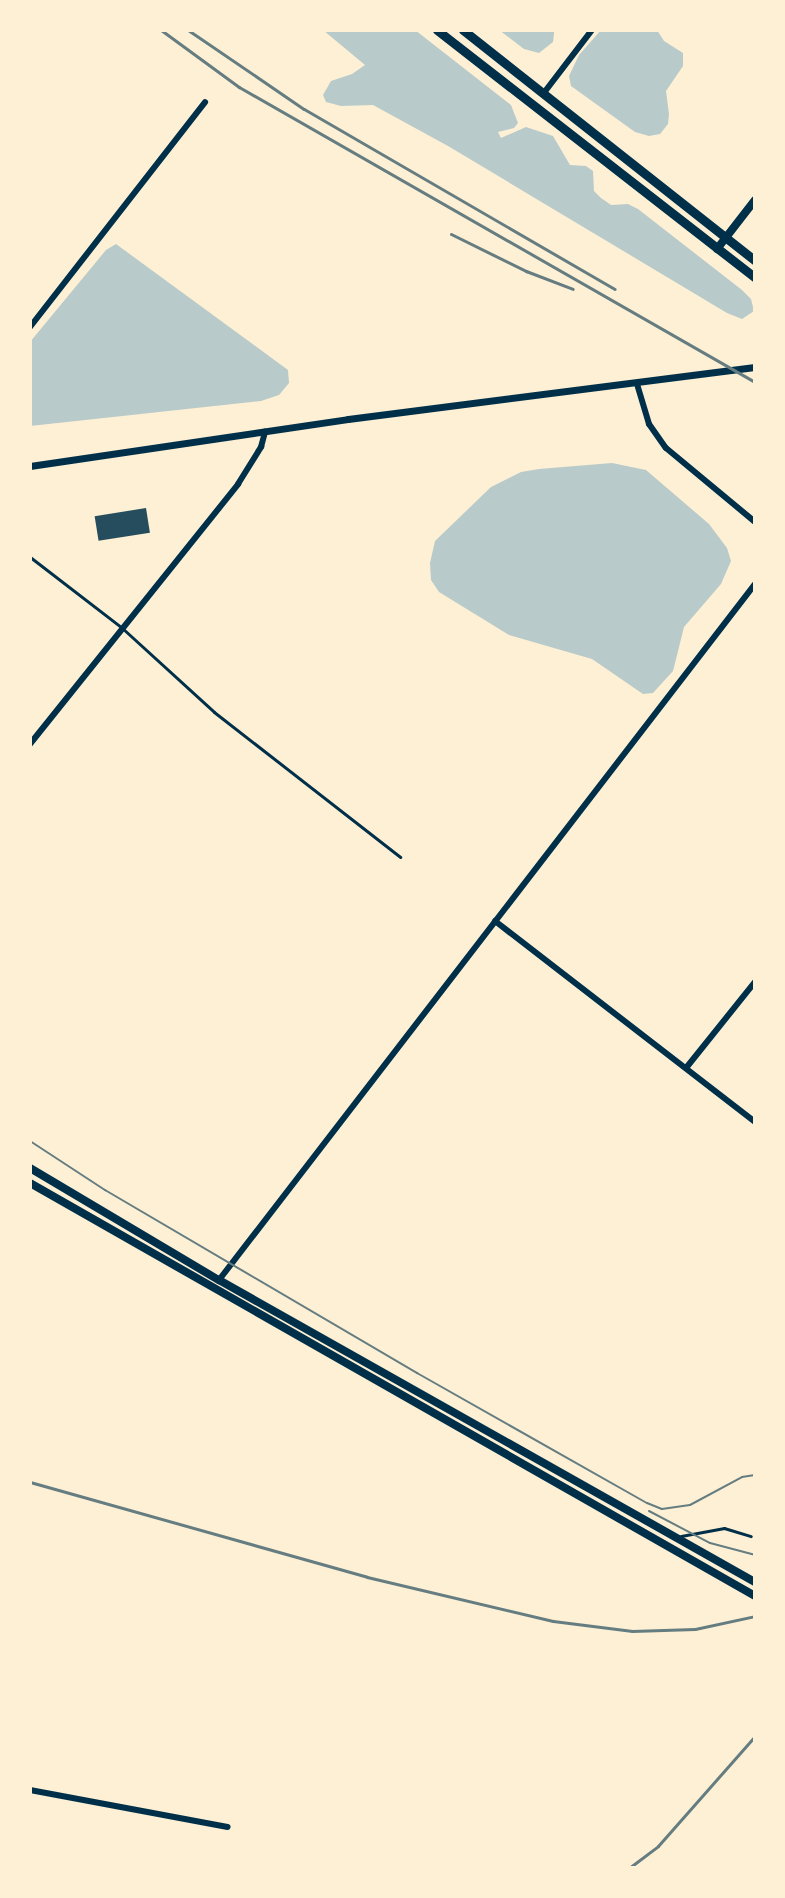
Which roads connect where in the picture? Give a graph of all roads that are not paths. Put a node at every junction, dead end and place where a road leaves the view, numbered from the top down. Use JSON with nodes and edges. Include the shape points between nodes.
{"nodes":[{"id":1,"x":437,"y":30,"type":"edge"},
{"id":2,"x":463,"y":30,"type":"edge"},
{"id":3,"x":592,"y":30,"type":"edge"},
{"id":4,"x":543,"y":94,"type":"junction"},
{"id":5,"x":205,"y":102,"type":"dead end"},
{"id":6,"x":755,"y":200,"type":"edge"},
{"id":7,"x":725,"y":238,"type":"junction"},
{"id":8,"x":717,"y":249,"type":"junction"},
{"id":9,"x":755,"y":261,"type":"edge"},
{"id":10,"x":755,"y":278,"type":"edge"},
{"id":11,"x":30,"y":327,"type":"edge"},
{"id":12,"x":755,"y":367,"type":"edge"},
{"id":13,"x":637,"y":384,"type":"junction"},
{"id":14,"x":265,"y":432,"type":"junction"},
{"id":15,"x":30,"y":466,"type":"edge"},
{"id":16,"x":755,"y":522,"type":"edge"},
{"id":17,"x":30,"y":557,"type":"edge"},
{"id":18,"x":755,"y":584,"type":"edge"},
{"id":19,"x":121,"y":627,"type":"junction"},
{"id":20,"x":30,"y":744,"type":"edge"},
{"id":21,"x":400,"y":857,"type":"dead end"},
{"id":22,"x":495,"y":921,"type":"junction"},
{"id":23,"x":755,"y":982,"type":"edge"},
{"id":24,"x":686,"y":1068,"type":"junction"},
{"id":25,"x":755,"y":1122,"type":"edge"},
{"id":26,"x":30,"y":1168,"type":"edge"},
{"id":27,"x":30,"y":1183,"type":"edge"},
{"id":28,"x":219,"y":1280,"type":"junction"},
{"id":29,"x":213,"y":1290,"type":"junction"},
{"id":30,"x":751,"y":1536,"type":"dead end"},
{"id":31,"x":672,"y":1537,"type":"junction"},
{"id":32,"x":755,"y":1582,"type":"edge"},
{"id":33,"x":755,"y":1596,"type":"edge"},
{"id":34,"x":30,"y":1790,"type":"edge"},
{"id":35,"x":228,"y":1827,"type":"dead end"}],
"edges":[{"from":1,"to":8,"type":"main road"},
{"from":2,"to":4,"type":"main road"},
{"from":3,"to":4,"type":"street"},
{"from":4,"to":7,"type":"main road"},
{"from":5,"to":11,"type":"street"},
{"from":6,"to":7,"type":"main road"},
{"from":7,"to":8,"type":"main road"},
{"from":7,"to":9,"type":"main road"},
{"from":8,"to":10,"type":"main road"},
{"from":12,"to":13,"type":"street"},
{"from":13,"to":14,"type":"street"},
{"from":13,"to":16,"type":"street","via":[[649,424],[666,448]]},
{"from":14,"to":15,"type":"street"},
{"from":14,"to":19,"type":"street","via":[[238,484]]},
{"from":17,"to":19,"type":"lane"},
{"from":18,"to":22,"type":"street"},
{"from":19,"to":20,"type":"street"},
{"from":19,"to":21,"type":"lane","via":[[214,712]]},
{"from":22,"to":24,"type":"street"},
{"from":22,"to":28,"type":"street"},
{"from":23,"to":24,"type":"street"},
{"from":24,"to":25,"type":"street"},
{"from":26,"to":28,"type":"main road"},
{"from":27,"to":29,"type":"main road"},
{"from":28,"to":29,"type":"main road"},
{"from":28,"to":31,"type":"main road"},
{"from":29,"to":33,"type":"main road"},
{"from":30,"to":31,"type":"lane","via":[[724,1528]]},
{"from":31,"to":32,"type":"main road"},
{"from":34,"to":35,"type":"street"}]}
